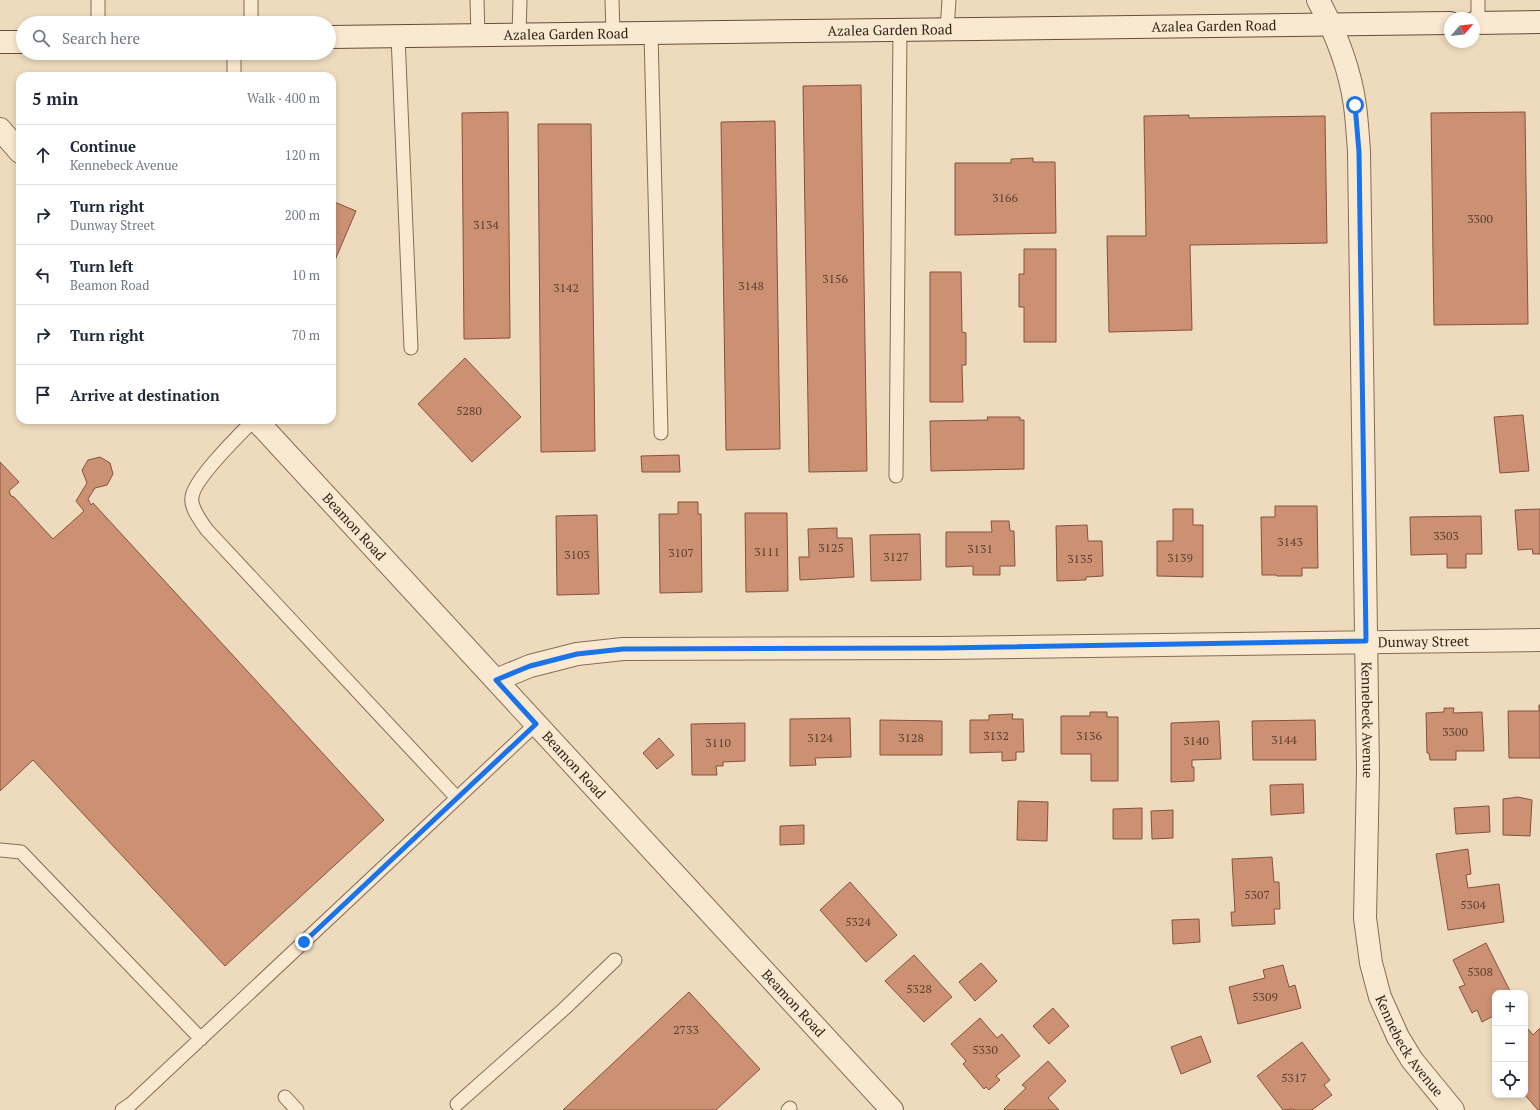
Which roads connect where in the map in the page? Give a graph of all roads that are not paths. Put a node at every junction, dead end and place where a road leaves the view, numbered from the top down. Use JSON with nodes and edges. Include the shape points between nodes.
{"nodes":[{"id":1,"x":98,"y":0,"type":"edge"},
{"id":2,"x":251,"y":0,"type":"edge"},
{"id":3,"x":478,"y":0,"type":"edge"},
{"id":4,"x":520,"y":0,"type":"edge"},
{"id":5,"x":612,"y":0,"type":"edge"},
{"id":6,"x":949,"y":0,"type":"edge"},
{"id":7,"x":1318,"y":0,"type":"edge"},
{"id":8,"x":1478,"y":0,"type":"edge"},
{"id":9,"x":1477,"y":12,"type":"edge"},
{"id":10,"x":98,"y":16,"type":"edge"},
{"id":11,"x":251,"y":16,"type":"edge"},
{"id":12,"x":1540,"y":22,"type":"edge"},
{"id":13,"x":1444,"y":23,"type":"edge"},
{"id":14,"x":1480,"y":23,"type":"edge"},
{"id":15,"x":1331,"y":24,"type":"junction"},
{"id":16,"x":947,"y":29,"type":"junction"},
{"id":17,"x":900,"y":30,"type":"junction"},
{"id":18,"x":613,"y":33,"type":"junction"},
{"id":19,"x":651,"y":33,"type":"junction"},
{"id":20,"x":520,"y":34,"type":"junction"},
{"id":21,"x":478,"y":35,"type":"junction"},
{"id":22,"x":398,"y":36,"type":"junction"},
{"id":23,"x":336,"y":37,"type":"edge"},
{"id":24,"x":0,"y":42,"type":"edge"},
{"id":25,"x":16,"y":42,"type":"edge"},
{"id":26,"x":234,"y":60,"type":"edge"},
{"id":27,"x":234,"y":72,"type":"edge"},
{"id":28,"x":0,"y":129,"type":"edge"},
{"id":29,"x":16,"y":147,"type":"edge"},
{"id":30,"x":411,"y":348,"type":"dead end"},
{"id":31,"x":251,"y":424,"type":"edge"},
{"id":32,"x":259,"y":424,"type":"edge"},
{"id":33,"x":661,"y":434,"type":"dead end"},
{"id":34,"x":896,"y":476,"type":"dead end"},
{"id":35,"x":1540,"y":640,"type":"edge"},
{"id":36,"x":1366,"y":641,"type":"junction"},
{"id":37,"x":496,"y":680,"type":"junction"},
{"id":38,"x":536,"y":724,"type":"junction"},
{"id":39,"x":457,"y":798,"type":"junction"},
{"id":40,"x":0,"y":850,"type":"edge"},
{"id":41,"x":614,"y":960,"type":"dead end"},
{"id":42,"x":201,"y":1039,"type":"junction"},
{"id":43,"x":285,"y":1097,"type":"dead end"},
{"id":44,"x":457,"y":1104,"type":"dead end"},
{"id":45,"x":122,"y":1110,"type":"edge"},
{"id":46,"x":297,"y":1110,"type":"edge"},
{"id":47,"x":892,"y":1110,"type":"edge"},
{"id":48,"x":1453,"y":1110,"type":"edge"}],
"edges":[{"from":1,"to":10,"type":"lane"},
{"from":2,"to":11,"type":"lane"},
{"from":3,"to":21,"type":"lane"},
{"from":4,"to":20,"type":"lane"},
{"from":5,"to":18,"type":"lane"},
{"from":6,"to":16,"type":"lane"},
{"from":7,"to":15,"type":"street","name":"Kennebeck Avenue"},
{"from":8,"to":9,"type":"lane"},
{"from":12,"to":14,"type":"street"},
{"from":13,"to":15,"type":"street","name":"Azalea Garden Road"},
{"from":15,"to":16,"type":"street","name":"Azalea Garden Road"},
{"from":15,"to":36,"type":"street","name":"Kennebeck Avenue","via":[[1349,76],[1355,105],[1359,152]]},
{"from":16,"to":17,"type":"street","name":"Azalea Garden Road"},
{"from":17,"to":19,"type":"street","name":"Azalea Garden Road"},
{"from":17,"to":34,"type":"lane"},
{"from":18,"to":19,"type":"street","name":"Azalea Garden Road"},
{"from":18,"to":20,"type":"street","name":"Azalea Garden Road"},
{"from":19,"to":33,"type":"lane"},
{"from":20,"to":21,"type":"street","name":"Azalea Garden Road"},
{"from":21,"to":22,"type":"street","name":"Azalea Garden Road"},
{"from":22,"to":23,"type":"street","name":"Azalea Garden Road"},
{"from":22,"to":30,"type":"lane"},
{"from":24,"to":25,"type":"street"},
{"from":26,"to":27,"type":"lane"},
{"from":28,"to":29,"type":"street"},
{"from":31,"to":39,"type":"lane","via":[[196,486],[192,497],[195,511],[207,530]]},
{"from":32,"to":37,"type":"street","name":"Beamon Road"},
{"from":35,"to":36,"type":"street","name":"Dunway Street"},
{"from":36,"to":37,"type":"street","name":"Dunway Street","via":[[934,648],[623,649],[577,654],[530,666]]},
{"from":36,"to":48,"type":"street","name":"Kennebeck Avenue","via":[[1368,770],[1365,918],[1371,962],[1380,997],[1398,1038],[1412,1060]]},
{"from":37,"to":38,"type":"street","name":"Beamon Road"},
{"from":38,"to":39,"type":"lane"},
{"from":38,"to":47,"type":"street","name":"Beamon Road"},
{"from":39,"to":42,"type":"lane"},
{"from":40,"to":42,"type":"lane","via":[[21,852]]},
{"from":41,"to":44,"type":"lane","via":[[564,1009]]},
{"from":42,"to":45,"type":"lane"},
{"from":43,"to":46,"type":"lane"}]}
